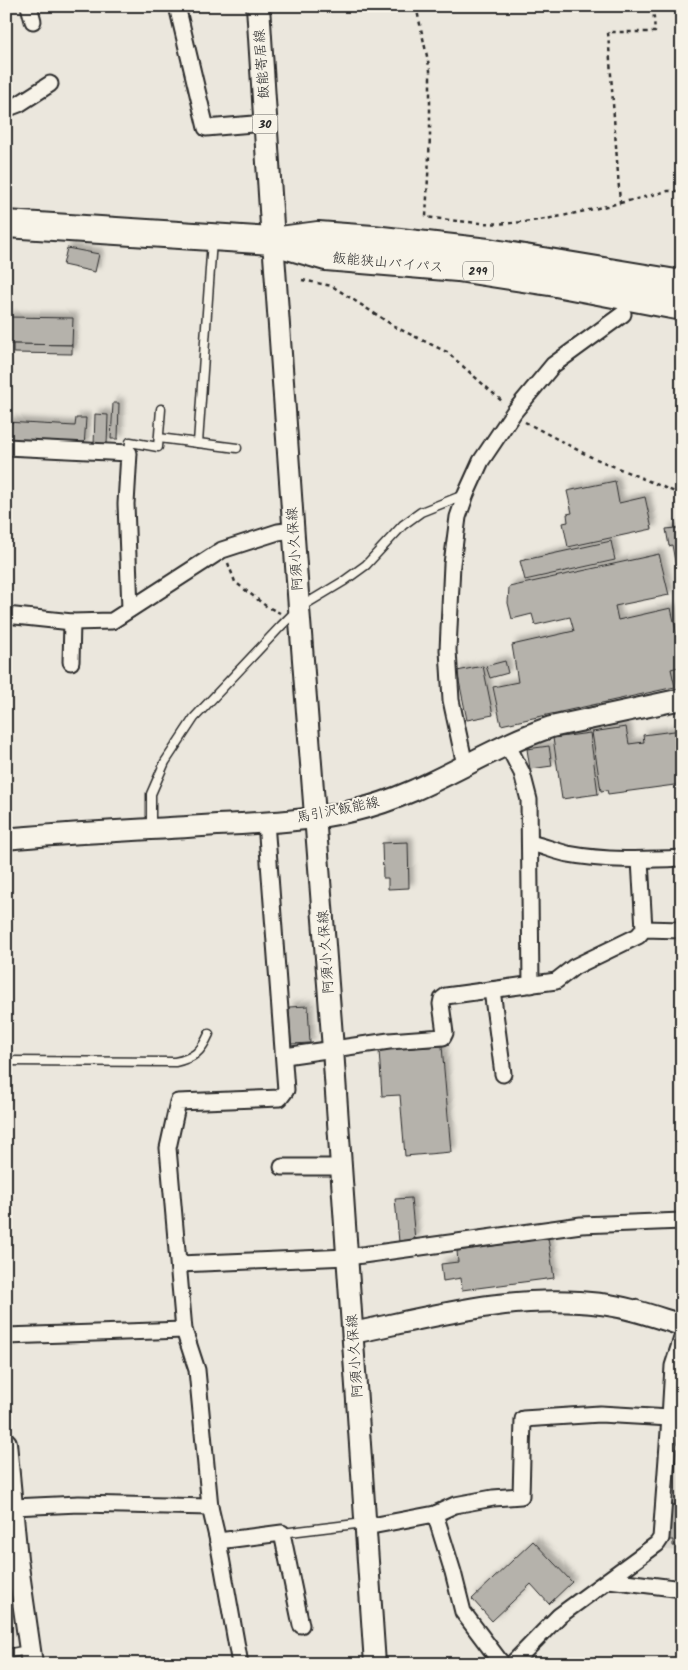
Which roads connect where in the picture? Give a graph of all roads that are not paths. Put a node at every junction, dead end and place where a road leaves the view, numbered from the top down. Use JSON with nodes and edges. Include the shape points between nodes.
{"nodes":[{"id":1,"x":29,"y":6,"type":"edge"},
{"id":2,"x":177,"y":6,"type":"edge"},
{"id":3,"x":258,"y":6,"type":"edge"},
{"id":4,"x":32,"y":21,"type":"dead end"},
{"id":5,"x":50,"y":84,"type":"dead end"},
{"id":6,"x":6,"y":109,"type":"edge"},
{"id":7,"x":265,"y":123,"type":"junction"},
{"id":8,"x":6,"y":224,"type":"edge"},
{"id":9,"x":212,"y":238,"type":"junction"},
{"id":10,"x":273,"y":242,"type":"junction"},
{"id":11,"x":678,"y":279,"type":"edge"},
{"id":12,"x":682,"y":307,"type":"edge"},
{"id":13,"x":623,"y":314,"type":"dead end"},
{"id":14,"x":161,"y":409,"type":"dead end"},
{"id":15,"x":158,"y":438,"type":"junction"},
{"id":16,"x":198,"y":443,"type":"junction"},
{"id":17,"x":6,"y":447,"type":"edge"},
{"id":18,"x":237,"y":448,"type":"dead end"},
{"id":19,"x":129,"y":453,"type":"junction"},
{"id":20,"x":466,"y":494,"type":"junction"},
{"id":21,"x":294,"y":530,"type":"junction"},
{"id":22,"x":130,"y":609,"type":"junction"},
{"id":23,"x":294,"y":613,"type":"junction"},
{"id":24,"x":6,"y":615,"type":"edge"},
{"id":25,"x":72,"y":622,"type":"junction"},
{"id":26,"x":72,"y":662,"type":"dead end"},
{"id":27,"x":682,"y":699,"type":"edge"},
{"id":28,"x":507,"y":744,"type":"junction"},
{"id":29,"x":466,"y":765,"type":"junction"},
{"id":30,"x":315,"y":818,"type":"junction"},
{"id":31,"x":266,"y":822,"type":"junction"},
{"id":32,"x":150,"y":830,"type":"junction"},
{"id":33,"x":6,"y":839,"type":"edge"},
{"id":34,"x":530,"y":843,"type":"junction"},
{"id":35,"x":682,"y":858,"type":"edge"},
{"id":36,"x":640,"y":860,"type":"junction"},
{"id":37,"x":644,"y":930,"type":"junction"},
{"id":38,"x":682,"y":930,"type":"edge"},
{"id":39,"x":531,"y":985,"type":"junction"},
{"id":40,"x":492,"y":990,"type":"junction"},
{"id":41,"x":209,"y":1034,"type":"dead end"},
{"id":42,"x":333,"y":1050,"type":"junction"},
{"id":43,"x":285,"y":1056,"type":"junction"},
{"id":44,"x":6,"y":1061,"type":"edge"},
{"id":45,"x":503,"y":1074,"type":"dead end"},
{"id":46,"x":282,"y":1167,"type":"dead end"},
{"id":47,"x":341,"y":1167,"type":"junction"},
{"id":48,"x":682,"y":1221,"type":"edge"},
{"id":49,"x":348,"y":1257,"type":"junction"},
{"id":50,"x":178,"y":1264,"type":"junction"},
{"id":51,"x":682,"y":1325,"type":"edge"},
{"id":52,"x":184,"y":1330,"type":"junction"},
{"id":53,"x":353,"y":1333,"type":"junction"},
{"id":54,"x":6,"y":1336,"type":"edge"},
{"id":55,"x":682,"y":1338,"type":"edge"},
{"id":56,"x":670,"y":1418,"type":"junction"},
{"id":57,"x":6,"y":1443,"type":"edge"},
{"id":58,"x":13,"y":1507,"type":"junction"},
{"id":59,"x":210,"y":1507,"type":"junction"},
{"id":60,"x":435,"y":1514,"type":"junction"},
{"id":61,"x":366,"y":1525,"type":"junction"},
{"id":62,"x":282,"y":1533,"type":"junction"},
{"id":63,"x":218,"y":1541,"type":"junction"},
{"id":64,"x":12,"y":1560,"type":"edge"},
{"id":65,"x":609,"y":1580,"type":"junction"},
{"id":66,"x":682,"y":1589,"type":"edge"},
{"id":67,"x":301,"y":1625,"type":"dead end"},
{"id":68,"x":6,"y":1654,"type":"edge"},
{"id":69,"x":31,"y":1657,"type":"edge"},
{"id":70,"x":240,"y":1664,"type":"edge"},
{"id":71,"x":374,"y":1664,"type":"edge"},
{"id":72,"x":502,"y":1664,"type":"edge"},
{"id":73,"x":512,"y":1664,"type":"edge"}],
"edges":[{"from":1,"to":4,"type":"street"},
{"from":2,"to":7,"type":"street","via":[[206,128]]},
{"from":3,"to":7,"type":"main road","name":"飯能寄居線","number":"30"},
{"from":5,"to":6,"type":"street"},
{"from":7,"to":10,"type":"main road","name":"飯能寄居線","number":"30"},
{"from":8,"to":9,"type":"highway","name":"飯能狭山バイパス","number":"299"},
{"from":9,"to":10,"type":"highway","name":"飯能狭山バイパス","number":"299"},
{"from":9,"to":16,"type":"lane"},
{"from":10,"to":11,"type":"highway","name":"飯能狭山バイパス","number":"299","via":[[318,235],[406,242]]},
{"from":10,"to":12,"type":"highway","name":"飯能狭山バイパス","number":"299","via":[[326,257],[458,268]]},
{"from":10,"to":21,"type":"street","name":"阿須小久保線"},
{"from":13,"to":20,"type":"street","via":[[553,365],[514,412],[481,461]]},
{"from":14,"to":15,"type":"lane"},
{"from":15,"to":16,"type":"lane"},
{"from":15,"to":19,"type":"lane","via":[[158,447],[130,442]]},
{"from":16,"to":18,"type":"lane"},
{"from":17,"to":19,"type":"street"},
{"from":19,"to":22,"type":"street","via":[[126,504]]},
{"from":20,"to":23,"type":"lane","via":[[421,512],[403,525],[366,565]]},
{"from":20,"to":29,"type":"street","via":[[458,517],[452,564],[448,650],[451,700]]},
{"from":21,"to":22,"type":"street","via":[[222,550]]},
{"from":21,"to":23,"type":"street","name":"阿須小久保線"},
{"from":22,"to":25,"type":"street","via":[[112,621]]},
{"from":23,"to":30,"type":"street","name":"阿須小久保線"},
{"from":23,"to":32,"type":"lane","via":[[194,718],[165,762],[151,794]]},
{"from":24,"to":25,"type":"street"},
{"from":25,"to":26,"type":"street"},
{"from":27,"to":28,"type":"street","name":"馬引沢飯能線","via":[[551,727]]},
{"from":28,"to":29,"type":"street","name":"馬引沢飯能線"},
{"from":28,"to":34,"type":"street","via":[[522,773],[529,800]]},
{"from":29,"to":30,"type":"street","name":"馬引沢飯能線","via":[[389,800]]},
{"from":30,"to":31,"type":"street","name":"馬引沢飯能線"},
{"from":30,"to":42,"type":"street","name":"阿須小久保線"},
{"from":31,"to":32,"type":"street","name":"馬引沢飯能線"},
{"from":31,"to":43,"type":"street"},
{"from":32,"to":33,"type":"street","name":"馬引沢飯能線"},
{"from":34,"to":36,"type":"street","via":[[567,854]]},
{"from":34,"to":39,"type":"street"},
{"from":35,"to":36,"type":"street"},
{"from":36,"to":37,"type":"street"},
{"from":37,"to":38,"type":"street"},
{"from":37,"to":39,"type":"street","via":[[638,936],[574,967],[556,981]]},
{"from":39,"to":40,"type":"street"},
{"from":40,"to":42,"type":"street","via":[[442,999],[446,1033],[443,1036]]},
{"from":40,"to":45,"type":"street"},
{"from":41,"to":44,"type":"lane","via":[[203,1048],[189,1059],[175,1062]]},
{"from":42,"to":43,"type":"street"},
{"from":42,"to":47,"type":"street","name":"阿須小久保線"},
{"from":43,"to":50,"type":"street","via":[[286,1090],[280,1098],[178,1102],[168,1148]]},
{"from":46,"to":47,"type":"street"},
{"from":47,"to":49,"type":"street","name":"阿須小久保線"},
{"from":48,"to":49,"type":"street","via":[[581,1225]]},
{"from":49,"to":50,"type":"street"},
{"from":49,"to":53,"type":"street","name":"阿須小久保線"},
{"from":50,"to":52,"type":"street"},
{"from":51,"to":53,"type":"street","via":[[623,1308],[548,1301],[484,1306]]},
{"from":52,"to":54,"type":"street"},
{"from":52,"to":59,"type":"street","via":[[197,1370]]},
{"from":53,"to":61,"type":"street","name":"阿須小久保線"},
{"from":55,"to":56,"type":"street","via":[[673,1366]]},
{"from":56,"to":60,"type":"street","via":[[600,1414],[523,1419],[521,1496],[455,1505]]},
{"from":56,"to":65,"type":"street","via":[[661,1538]]},
{"from":57,"to":58,"type":"street"},
{"from":58,"to":59,"type":"street","via":[[79,1504]]},
{"from":58,"to":64,"type":"street"},
{"from":59,"to":63,"type":"street"},
{"from":60,"to":61,"type":"street"},
{"from":60,"to":72,"type":"street","via":[[463,1612]]},
{"from":61,"to":62,"type":"lane"},
{"from":61,"to":71,"type":"street","name":"阿須小久保線"},
{"from":62,"to":63,"type":"street"},
{"from":62,"to":67,"type":"street"},
{"from":63,"to":70,"type":"street"},
{"from":64,"to":69,"type":"street"},
{"from":65,"to":66,"type":"street"},
{"from":65,"to":73,"type":"street","via":[[559,1616]]},
{"from":68,"to":69,"type":"lane"}]}
